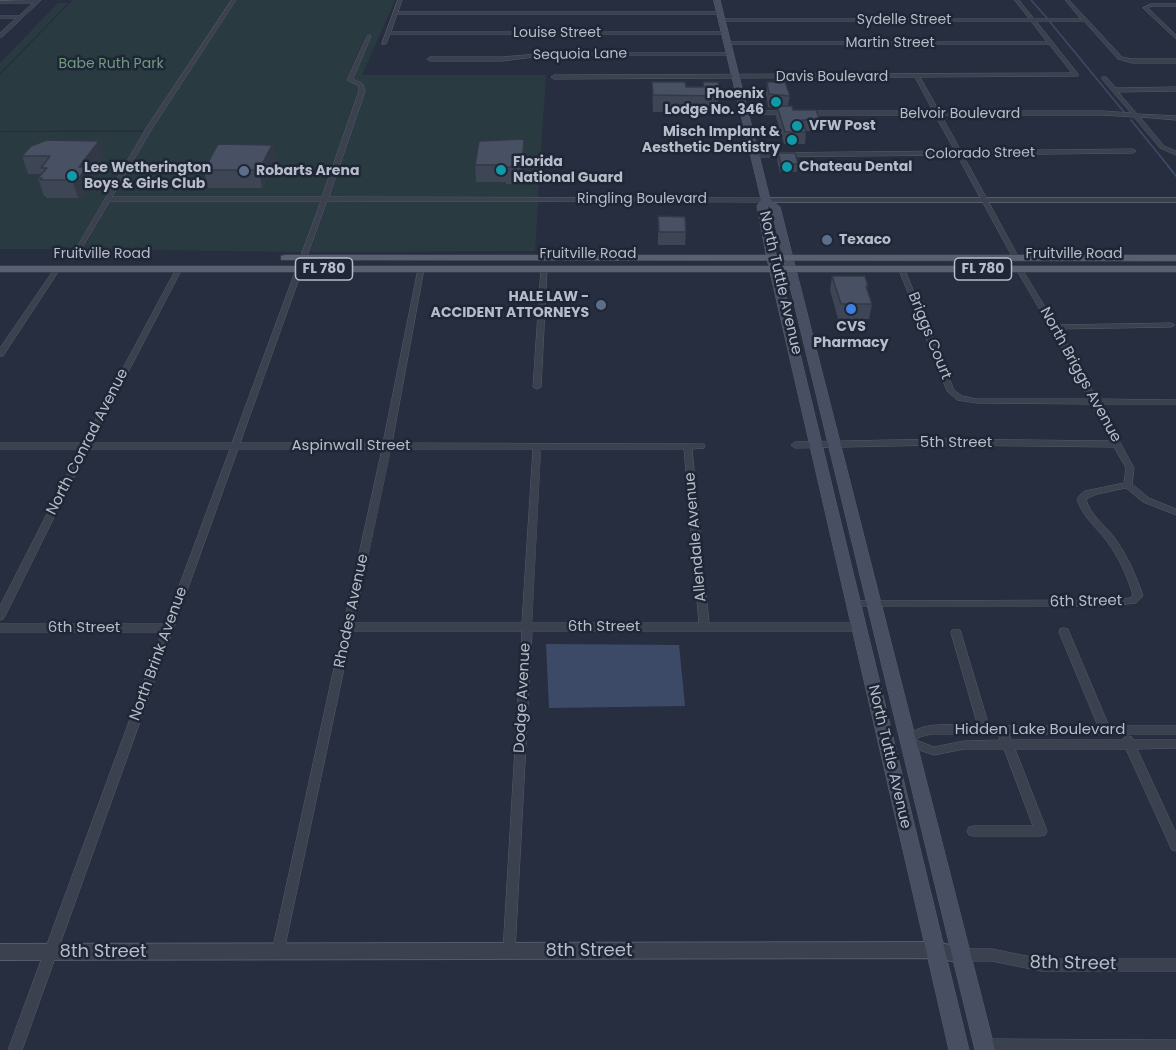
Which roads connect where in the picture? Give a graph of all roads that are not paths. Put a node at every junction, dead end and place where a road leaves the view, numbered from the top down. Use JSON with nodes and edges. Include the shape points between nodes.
{"nodes":[{"id":1,"x":234,"y":0,"type":"edge"},
{"id":2,"x":400,"y":0,"type":"edge"},
{"id":3,"x":717,"y":0,"type":"edge"},
{"id":4,"x":1017,"y":0,"type":"edge"},
{"id":5,"x":1067,"y":0,"type":"edge"},
{"id":6,"x":38,"y":1,"type":"edge"},
{"id":7,"x":0,"y":2,"type":"edge"},
{"id":8,"x":1176,"y":5,"type":"edge"},
{"id":9,"x":396,"y":13,"type":"junction"},
{"id":10,"x":20,"y":16,"type":"junction"},
{"id":11,"x":0,"y":17,"type":"edge"},
{"id":12,"x":721,"y":17,"type":"junction"},
{"id":13,"x":1034,"y":20,"type":"junction"},
{"id":14,"x":1085,"y":20,"type":"junction"},
{"id":15,"x":1,"y":33,"type":"edge"},
{"id":16,"x":388,"y":33,"type":"junction"},
{"id":17,"x":725,"y":33,"type":"junction"},
{"id":18,"x":369,"y":36,"type":"dead end"},
{"id":19,"x":1176,"y":38,"type":"edge"},
{"id":20,"x":384,"y":43,"type":"dead end"},
{"id":21,"x":728,"y":43,"type":"junction"},
{"id":22,"x":1052,"y":43,"type":"junction"},
{"id":23,"x":730,"y":54,"type":"junction"},
{"id":24,"x":430,"y":59,"type":"dead end"},
{"id":25,"x":1176,"y":61,"type":"edge"},
{"id":26,"x":917,"y":76,"type":"junction"},
{"id":27,"x":554,"y":77,"type":"dead end"},
{"id":28,"x":736,"y":77,"type":"junction"},
{"id":29,"x":1104,"y":78,"type":"dead end"},
{"id":30,"x":1176,"y":89,"type":"edge"},
{"id":31,"x":1114,"y":90,"type":"junction"},
{"id":32,"x":745,"y":113,"type":"junction"},
{"id":33,"x":938,"y":114,"type":"junction"},
{"id":34,"x":1137,"y":117,"type":"junction"},
{"id":35,"x":1176,"y":118,"type":"edge"},
{"id":36,"x":1133,"y":151,"type":"dead end"},
{"id":37,"x":1176,"y":153,"type":"edge"},
{"id":38,"x":755,"y":155,"type":"junction"},
{"id":39,"x":960,"y":155,"type":"junction"},
{"id":40,"x":109,"y":199,"type":"junction"},
{"id":41,"x":325,"y":199,"type":"junction"},
{"id":42,"x":766,"y":200,"type":"junction"},
{"id":43,"x":985,"y":200,"type":"junction"},
{"id":44,"x":1176,"y":200,"type":"edge"},
{"id":45,"x":1176,"y":258,"type":"edge"},
{"id":46,"x":0,"y":259,"type":"edge"},
{"id":47,"x":73,"y":259,"type":"junction"},
{"id":48,"x":302,"y":264,"type":"junction"},
{"id":49,"x":1018,"y":264,"type":"junction"},
{"id":50,"x":781,"y":265,"type":"junction"},
{"id":51,"x":0,"y":269,"type":"edge"},
{"id":52,"x":57,"y":269,"type":"junction"},
{"id":53,"x":179,"y":269,"type":"junction"},
{"id":54,"x":422,"y":269,"type":"junction"},
{"id":55,"x":544,"y":269,"type":"junction"},
{"id":56,"x":1176,"y":269,"type":"edge"},
{"id":57,"x":902,"y":270,"type":"junction"},
{"id":58,"x":1171,"y":326,"type":"dead end"},
{"id":59,"x":1054,"y":327,"type":"junction"},
{"id":60,"x":0,"y":354,"type":"edge"},
{"id":61,"x":537,"y":387,"type":"dead end"},
{"id":62,"x":1094,"y":402,"type":"junction"},
{"id":63,"x":1176,"y":402,"type":"edge"},
{"id":64,"x":1118,"y":444,"type":"junction"},
{"id":65,"x":86,"y":445,"type":"junction"},
{"id":66,"x":235,"y":445,"type":"junction"},
{"id":67,"x":795,"y":445,"type":"dead end"},
{"id":68,"x":835,"y":445,"type":"junction"},
{"id":69,"x":0,"y":446,"type":"edge"},
{"id":70,"x":387,"y":446,"type":"junction"},
{"id":71,"x":537,"y":446,"type":"junction"},
{"id":72,"x":688,"y":446,"type":"junction"},
{"id":73,"x":701,"y":446,"type":"dead end"},
{"id":74,"x":817,"y":446,"type":"junction"},
{"id":75,"x":1128,"y":485,"type":"junction"},
{"id":76,"x":1176,"y":512,"type":"edge"},
{"id":77,"x":854,"y":604,"type":"junction"},
{"id":78,"x":874,"y":604,"type":"junction"},
{"id":79,"x":0,"y":616,"type":"edge"},
{"id":80,"x":348,"y":627,"type":"junction"},
{"id":81,"x":704,"y":627,"type":"junction"},
{"id":82,"x":859,"y":627,"type":"junction"},
{"id":83,"x":0,"y":628,"type":"edge"},
{"id":84,"x":168,"y":628,"type":"junction"},
{"id":85,"x":527,"y":628,"type":"junction"},
{"id":86,"x":1064,"y":632,"type":"dead end"},
{"id":87,"x":956,"y":633,"type":"dead end"},
{"id":88,"x":985,"y":730,"type":"junction"},
{"id":89,"x":1105,"y":730,"type":"junction"},
{"id":90,"x":1123,"y":730,"type":"junction"},
{"id":91,"x":1176,"y":730,"type":"edge"},
{"id":92,"x":1002,"y":731,"type":"junction"},
{"id":93,"x":908,"y":742,"type":"junction"},
{"id":94,"x":1129,"y":743,"type":"junction"},
{"id":95,"x":1007,"y":744,"type":"junction"},
{"id":96,"x":1176,"y":744,"type":"edge"},
{"id":97,"x":973,"y":831,"type":"dead end"},
{"id":98,"x":1176,"y":846,"type":"edge"},
{"id":99,"x":936,"y":950,"type":"junction"},
{"id":100,"x":278,"y":951,"type":"junction"},
{"id":101,"x":509,"y":951,"type":"junction"},
{"id":102,"x":0,"y":952,"type":"edge"},
{"id":103,"x":53,"y":952,"type":"junction"},
{"id":104,"x":962,"y":955,"type":"junction"},
{"id":105,"x":1176,"y":965,"type":"edge"},
{"id":106,"x":1176,"y":1047,"type":"edge"},
{"id":107,"x":984,"y":1048,"type":"edge"},
{"id":108,"x":15,"y":1050,"type":"edge"},
{"id":109,"x":959,"y":1050,"type":"edge"}],
"edges":[{"from":1,"to":40,"type":"street","via":[[147,130]]},
{"from":2,"to":9,"type":"street"},
{"from":3,"to":12,"type":"main road"},
{"from":4,"to":13,"type":"street"},
{"from":5,"to":14,"type":"street"},
{"from":6,"to":7,"type":"street"},
{"from":6,"to":10,"type":"street"},
{"from":8,"to":19,"type":"street","via":[[1145,8]]},
{"from":9,"to":12,"type":"street","name":"Sydelle Street"},
{"from":9,"to":16,"type":"street"},
{"from":10,"to":11,"type":"street"},
{"from":10,"to":15,"type":"street"},
{"from":12,"to":13,"type":"street","name":"Sydelle Street"},
{"from":12,"to":17,"type":"main road"},
{"from":13,"to":14,"type":"street","name":"Sydelle Street"},
{"from":13,"to":22,"type":"street"},
{"from":14,"to":25,"type":"street","via":[[1118,57]]},
{"from":16,"to":17,"type":"street","name":"Louise Street"},
{"from":16,"to":20,"type":"street"},
{"from":17,"to":21,"type":"main road"},
{"from":18,"to":41,"type":"street","name":"North Brink Avenue","via":[[350,80],[361,85],[362,91]]},
{"from":21,"to":22,"type":"street","name":"Martin Street"},
{"from":21,"to":23,"type":"main road"},
{"from":22,"to":26,"type":"street","name":"Davis Boulevard","via":[[1076,73],[1074,76]]},
{"from":23,"to":24,"type":"street","name":"Sequoia Lane"},
{"from":23,"to":28,"type":"main road"},
{"from":26,"to":28,"type":"street","name":"Davis Boulevard"},
{"from":26,"to":33,"type":"street","name":"North Briggs Avenue"},
{"from":27,"to":28,"type":"street","name":"Davis Boulevard"},
{"from":28,"to":32,"type":"main road"},
{"from":29,"to":31,"type":"street"},
{"from":30,"to":31,"type":"street"},
{"from":31,"to":34,"type":"street"},
{"from":32,"to":33,"type":"street","name":"Belvoir Boulevard"},
{"from":32,"to":38,"type":"main road"},
{"from":33,"to":34,"type":"street","name":"Belvoir Boulevard","via":[[1104,113]]},
{"from":33,"to":39,"type":"street","name":"North Briggs Avenue"},
{"from":34,"to":35,"type":"street","name":"Belvoir Boulevard"},
{"from":34,"to":37,"type":"street","via":[[1167,150]]},
{"from":36,"to":39,"type":"street","name":"Colorado Street"},
{"from":38,"to":39,"type":"street","name":"Colorado Street"},
{"from":38,"to":42,"type":"main road"},
{"from":39,"to":43,"type":"street","name":"North Briggs Avenue"},
{"from":40,"to":41,"type":"street","name":"Ringling Boulevard"},
{"from":40,"to":47,"type":"street"},
{"from":41,"to":42,"type":"street","name":"Ringling Boulevard"},
{"from":41,"to":48,"type":"street","name":"North Brink Avenue"},
{"from":42,"to":43,"type":"street","name":"Ringling Boulevard"},
{"from":42,"to":50,"type":"main road","name":"North Tuttle Avenue","via":[[762,206]]},
{"from":42,"to":50,"type":"main road","name":"North Tuttle Avenue","via":[[775,207]]},
{"from":43,"to":44,"type":"street","name":"Ringling Boulevard"},
{"from":43,"to":49,"type":"street","name":"North Briggs Avenue"},
{"from":45,"to":49,"type":"main road","name":"Fruitville Road","via":[[1060,258]]},
{"from":46,"to":47,"type":"main road","name":"Fruitville Road","number":"FL 780"},
{"from":47,"to":48,"type":"main road","name":"Fruitville Road","number":"FL 780"},
{"from":48,"to":50,"type":"main road","name":"Fruitville Road","number":"FL 780"},
{"from":48,"to":53,"type":"main road","name":"Fruitville Road","number":"FL 780"},
{"from":48,"to":54,"type":"main road","name":"Fruitville Road","number":"FL 780"},
{"from":48,"to":66,"type":"street","name":"North Brink Avenue"},
{"from":49,"to":50,"type":"main road","name":"Fruitville Road","number":"FL 780"},
{"from":49,"to":56,"type":"main road","name":"Fruitville Road","number":"FL 780"},
{"from":49,"to":57,"type":"main road","name":"Fruitville Road","number":"FL 780"},
{"from":49,"to":59,"type":"street","name":"North Briggs Avenue"},
{"from":50,"to":55,"type":"main road","name":"Fruitville Road","number":"FL 780"},
{"from":50,"to":57,"type":"main road","name":"Fruitville Road","number":"FL 780"},
{"from":50,"to":68,"type":"main road","name":"North Tuttle Avenue"},
{"from":50,"to":74,"type":"main road","name":"North Tuttle Avenue"},
{"from":51,"to":52,"type":"main road","name":"Fruitville Road","number":"FL 780"},
{"from":52,"to":53,"type":"main road","name":"Fruitville Road","number":"FL 780"},
{"from":52,"to":60,"type":"street"},
{"from":53,"to":65,"type":"street","name":"North Conrad Avenue"},
{"from":54,"to":55,"type":"main road","name":"Fruitville Road","number":"FL 780"},
{"from":54,"to":70,"type":"street","name":"Rhodes Avenue"},
{"from":55,"to":61,"type":"street"},
{"from":57,"to":62,"type":"street","name":"Briggs Court","via":[[951,392],[960,399]]},
{"from":58,"to":59,"type":"street"},
{"from":59,"to":62,"type":"street","name":"North Briggs Avenue"},
{"from":62,"to":63,"type":"street"},
{"from":62,"to":64,"type":"street","name":"North Briggs Avenue"},
{"from":64,"to":68,"type":"street","name":"5th Street"},
{"from":64,"to":75,"type":"street","name":"North Briggs Avenue","via":[[1130,468]]},
{"from":65,"to":66,"type":"street","name":"Aspinwall Street"},
{"from":65,"to":69,"type":"street","name":"Aspinwall Street"},
{"from":65,"to":79,"type":"street","name":"North Conrad Avenue"},
{"from":66,"to":70,"type":"street","name":"Aspinwall Street"},
{"from":66,"to":84,"type":"street","name":"North Brink Avenue"},
{"from":67,"to":74,"type":"street","name":"5th Street"},
{"from":68,"to":74,"type":"street","name":"5th Street"},
{"from":68,"to":78,"type":"main road","name":"North Tuttle Avenue"},
{"from":70,"to":71,"type":"street","name":"Aspinwall Street"},
{"from":70,"to":80,"type":"street","name":"Rhodes Avenue"},
{"from":71,"to":72,"type":"street","name":"Aspinwall Street"},
{"from":71,"to":85,"type":"street","name":"Dodge Avenue"},
{"from":72,"to":73,"type":"street","name":"Aspinwall Street"},
{"from":72,"to":81,"type":"street","name":"Allendale Avenue"},
{"from":74,"to":77,"type":"main road","name":"North Tuttle Avenue"},
{"from":75,"to":76,"type":"street","via":[[1146,500]]},
{"from":75,"to":78,"type":"street","name":"6th Street","via":[[1089,492],[1081,499],[1117,549],[1137,599],[1109,603]]},
{"from":77,"to":78,"type":"street","name":"6th Street"},
{"from":77,"to":82,"type":"main road","name":"North Tuttle Avenue"},
{"from":78,"to":93,"type":"main road","name":"North Tuttle Avenue"},
{"from":80,"to":85,"type":"street","name":"6th Street"},
{"from":80,"to":100,"type":"street","name":"Rhodes Avenue"},
{"from":81,"to":82,"type":"street","name":"6th Street"},
{"from":81,"to":85,"type":"street","name":"6th Street"},
{"from":82,"to":99,"type":"main road","name":"North Tuttle Avenue"},
{"from":83,"to":84,"type":"street","name":"6th Street"},
{"from":84,"to":103,"type":"street","name":"North Brink Avenue"},
{"from":85,"to":101,"type":"street","name":"Dodge Avenue"},
{"from":86,"to":89,"type":"street"},
{"from":87,"to":88,"type":"street"},
{"from":88,"to":92,"type":"street","name":"Hidden Lake Boulevard"},
{"from":88,"to":93,"type":"street","name":"Hidden Lake Boulevard","via":[[924,730]]},
{"from":89,"to":90,"type":"street","name":"Hidden Lake Boulevard"},
{"from":89,"to":92,"type":"street","name":"Hidden Lake Boulevard"},
{"from":90,"to":91,"type":"street","name":"Hidden Lake Boulevard"},
{"from":90,"to":94,"type":"street"},
{"from":92,"to":95,"type":"street"},
{"from":93,"to":95,"type":"street","via":[[934,751],[964,745]]},
{"from":93,"to":104,"type":"main road","name":"North Tuttle Avenue"},
{"from":94,"to":95,"type":"street"},
{"from":94,"to":96,"type":"street"},
{"from":94,"to":98,"type":"street"},
{"from":95,"to":97,"type":"street","via":[[1041,831]]},
{"from":99,"to":101,"type":"street","name":"8th Street"},
{"from":99,"to":104,"type":"street","name":"8th Street"},
{"from":99,"to":109,"type":"main road","name":"North Tuttle Avenue"},
{"from":100,"to":101,"type":"street","name":"8th Street"},
{"from":100,"to":103,"type":"street","name":"8th Street"},
{"from":102,"to":103,"type":"street","name":"8th Street"},
{"from":103,"to":108,"type":"street","name":"North Brink Avenue"},
{"from":104,"to":105,"type":"street","name":"8th Street","via":[[992,955],[1041,965]]},
{"from":104,"to":107,"type":"main road","name":"North Tuttle Avenue"},
{"from":106,"to":107,"type":"street"}]}
